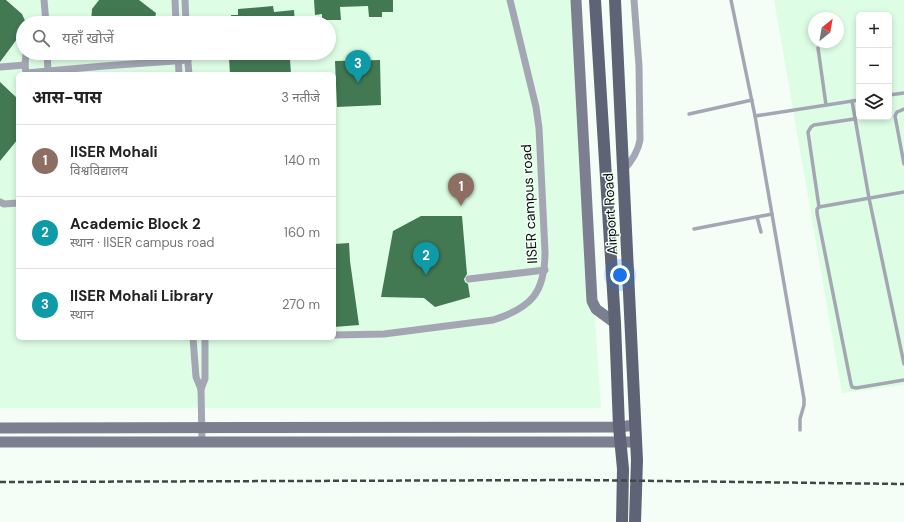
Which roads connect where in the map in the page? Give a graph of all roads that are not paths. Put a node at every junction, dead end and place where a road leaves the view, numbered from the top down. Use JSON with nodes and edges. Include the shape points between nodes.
{"nodes":[{"id":1,"x":44,"y":0,"type":"edge"},
{"id":2,"x":175,"y":0,"type":"edge"},
{"id":3,"x":185,"y":0,"type":"edge"},
{"id":4,"x":510,"y":0,"type":"edge"},
{"id":5,"x":576,"y":0,"type":"edge"},
{"id":6,"x":595,"y":0,"type":"edge"},
{"id":7,"x":615,"y":0,"type":"edge"},
{"id":8,"x":634,"y":0,"type":"edge"},
{"id":9,"x":731,"y":0,"type":"edge"},
{"id":10,"x":45,"y":16,"type":"edge"},
{"id":11,"x":176,"y":16,"type":"edge"},
{"id":12,"x":186,"y":16,"type":"edge"},
{"id":13,"x":818,"y":48,"type":"dead end"},
{"id":14,"x":25,"y":60,"type":"edge"},
{"id":15,"x":47,"y":60,"type":"edge"},
{"id":16,"x":188,"y":60,"type":"edge"},
{"id":17,"x":178,"y":61,"type":"joint"},
{"id":18,"x":25,"y":65,"type":"junction"},
{"id":19,"x":0,"y":67,"type":"edge"},
{"id":20,"x":26,"y":72,"type":"edge"},
{"id":21,"x":48,"y":72,"type":"joint"},
{"id":22,"x":179,"y":72,"type":"edge"},
{"id":23,"x":188,"y":72,"type":"edge"},
{"id":24,"x":904,"y":93,"type":"edge"},
{"id":25,"x":892,"y":95,"type":"edge"},
{"id":26,"x":752,"y":100,"type":"junction"},
{"id":27,"x":856,"y":100,"type":"edge"},
{"id":28,"x":852,"y":101,"type":"junction"},
{"id":29,"x":826,"y":105,"type":"junction"},
{"id":30,"x":904,"y":109,"type":"edge"},
{"id":31,"x":689,"y":114,"type":"dead end"},
{"id":32,"x":755,"y":116,"type":"junction"},
{"id":33,"x":854,"y":119,"type":"junction"},
{"id":34,"x":904,"y":164,"type":"edge"},
{"id":35,"x":623,"y":171,"type":"junction"},
{"id":36,"x":904,"y":192,"type":"edge"},
{"id":37,"x":869,"y":198,"type":"junction"},
{"id":38,"x":0,"y":202,"type":"edge"},
{"id":39,"x":16,"y":203,"type":"edge"},
{"id":40,"x":819,"y":206,"type":"junction"},
{"id":41,"x":772,"y":214,"type":"junction"},
{"id":42,"x":757,"y":217,"type":"junction"},
{"id":43,"x":694,"y":229,"type":"dead end"},
{"id":44,"x":761,"y":232,"type":"dead end"},
{"id":45,"x":545,"y":270,"type":"junction"},
{"id":46,"x":469,"y":279,"type":"dead end"},
{"id":47,"x":615,"y":322,"type":"junction"},
{"id":48,"x":336,"y":335,"type":"edge"},
{"id":49,"x":193,"y":340,"type":"edge"},
{"id":50,"x":205,"y":340,"type":"edge"},
{"id":51,"x":904,"y":364,"type":"edge"},
{"id":52,"x":904,"y":380,"type":"edge"},
{"id":53,"x":201,"y":389,"type":"junction"},
{"id":54,"x":635,"y":426,"type":"junction"},
{"id":55,"x":619,"y":427,"type":"junction"},
{"id":56,"x":0,"y":428,"type":"edge"},
{"id":57,"x":202,"y":428,"type":"junction"},
{"id":58,"x":800,"y":430,"type":"dead end"},
{"id":59,"x":621,"y":441,"type":"junction"},
{"id":60,"x":0,"y":442,"type":"edge"},
{"id":61,"x":202,"y":442,"type":"junction"},
{"id":62,"x":636,"y":442,"type":"junction"},
{"id":63,"x":622,"y":522,"type":"edge"},
{"id":64,"x":635,"y":522,"type":"edge"}],
"edges":[{"from":1,"to":10,"type":"street"},
{"from":2,"to":11,"type":"street"},
{"from":3,"to":12,"type":"street"},
{"from":4,"to":45,"type":"street","name":"IISER campus road","via":[[536,107]]},
{"from":5,"to":47,"type":"street","via":[[592,301],[596,309]]},
{"from":6,"to":47,"type":"main road"},
{"from":7,"to":35,"type":"main road","name":"Airport Road"},
{"from":8,"to":35,"type":"street","via":[[639,66],[640,140],[638,150]]},
{"from":9,"to":26,"type":"lane"},
{"from":13,"to":29,"type":"lane"},
{"from":14,"to":18,"type":"street"},
{"from":15,"to":21,"type":"street"},
{"from":16,"to":23,"type":"street"},
{"from":17,"to":21,"type":"street"},
{"from":17,"to":22,"type":"street"},
{"from":18,"to":19,"type":"street"},
{"from":18,"to":20,"type":"street"},
{"from":24,"to":25,"type":"lane"},
{"from":26,"to":31,"type":"lane"},
{"from":26,"to":32,"type":"lane"},
{"from":27,"to":28,"type":"lane"},
{"from":28,"to":29,"type":"lane"},
{"from":28,"to":33,"type":"lane"},
{"from":29,"to":32,"type":"lane"},
{"from":30,"to":34,"type":"lane","via":[[895,116]]},
{"from":32,"to":41,"type":"lane"},
{"from":33,"to":37,"type":"lane"},
{"from":33,"to":40,"type":"lane","via":[[814,126],[808,132]]},
{"from":35,"to":54,"type":"main road","name":"Airport Road"},
{"from":36,"to":37,"type":"lane"},
{"from":37,"to":40,"type":"lane"},
{"from":37,"to":51,"type":"lane"},
{"from":38,"to":39,"type":"street"},
{"from":40,"to":52,"type":"lane","via":[[817,213],[852,387]]},
{"from":41,"to":42,"type":"lane"},
{"from":41,"to":58,"type":"lane","via":[[804,399]]},
{"from":42,"to":43,"type":"lane"},
{"from":42,"to":44,"type":"lane"},
{"from":45,"to":46,"type":"street"},
{"from":45,"to":48,"type":"street","name":"IISER campus road","via":[[542,283],[534,297],[522,308],[506,316],[493,320],[384,334]]},
{"from":47,"to":55,"type":"main road"},
{"from":49,"to":53,"type":"street","via":[[196,377]]},
{"from":50,"to":53,"type":"street","via":[[205,379]]},
{"from":53,"to":57,"type":"street"},
{"from":54,"to":55,"type":"street"},
{"from":54,"to":62,"type":"main road","name":"Airport Road"},
{"from":55,"to":57,"type":"street"},
{"from":55,"to":59,"type":"main road"},
{"from":56,"to":57,"type":"street"},
{"from":57,"to":61,"type":"street"},
{"from":59,"to":61,"type":"street"},
{"from":59,"to":62,"type":"street"},
{"from":59,"to":63,"type":"main road"},
{"from":60,"to":61,"type":"street"},
{"from":62,"to":64,"type":"main road","name":"Airport Road"}]}
